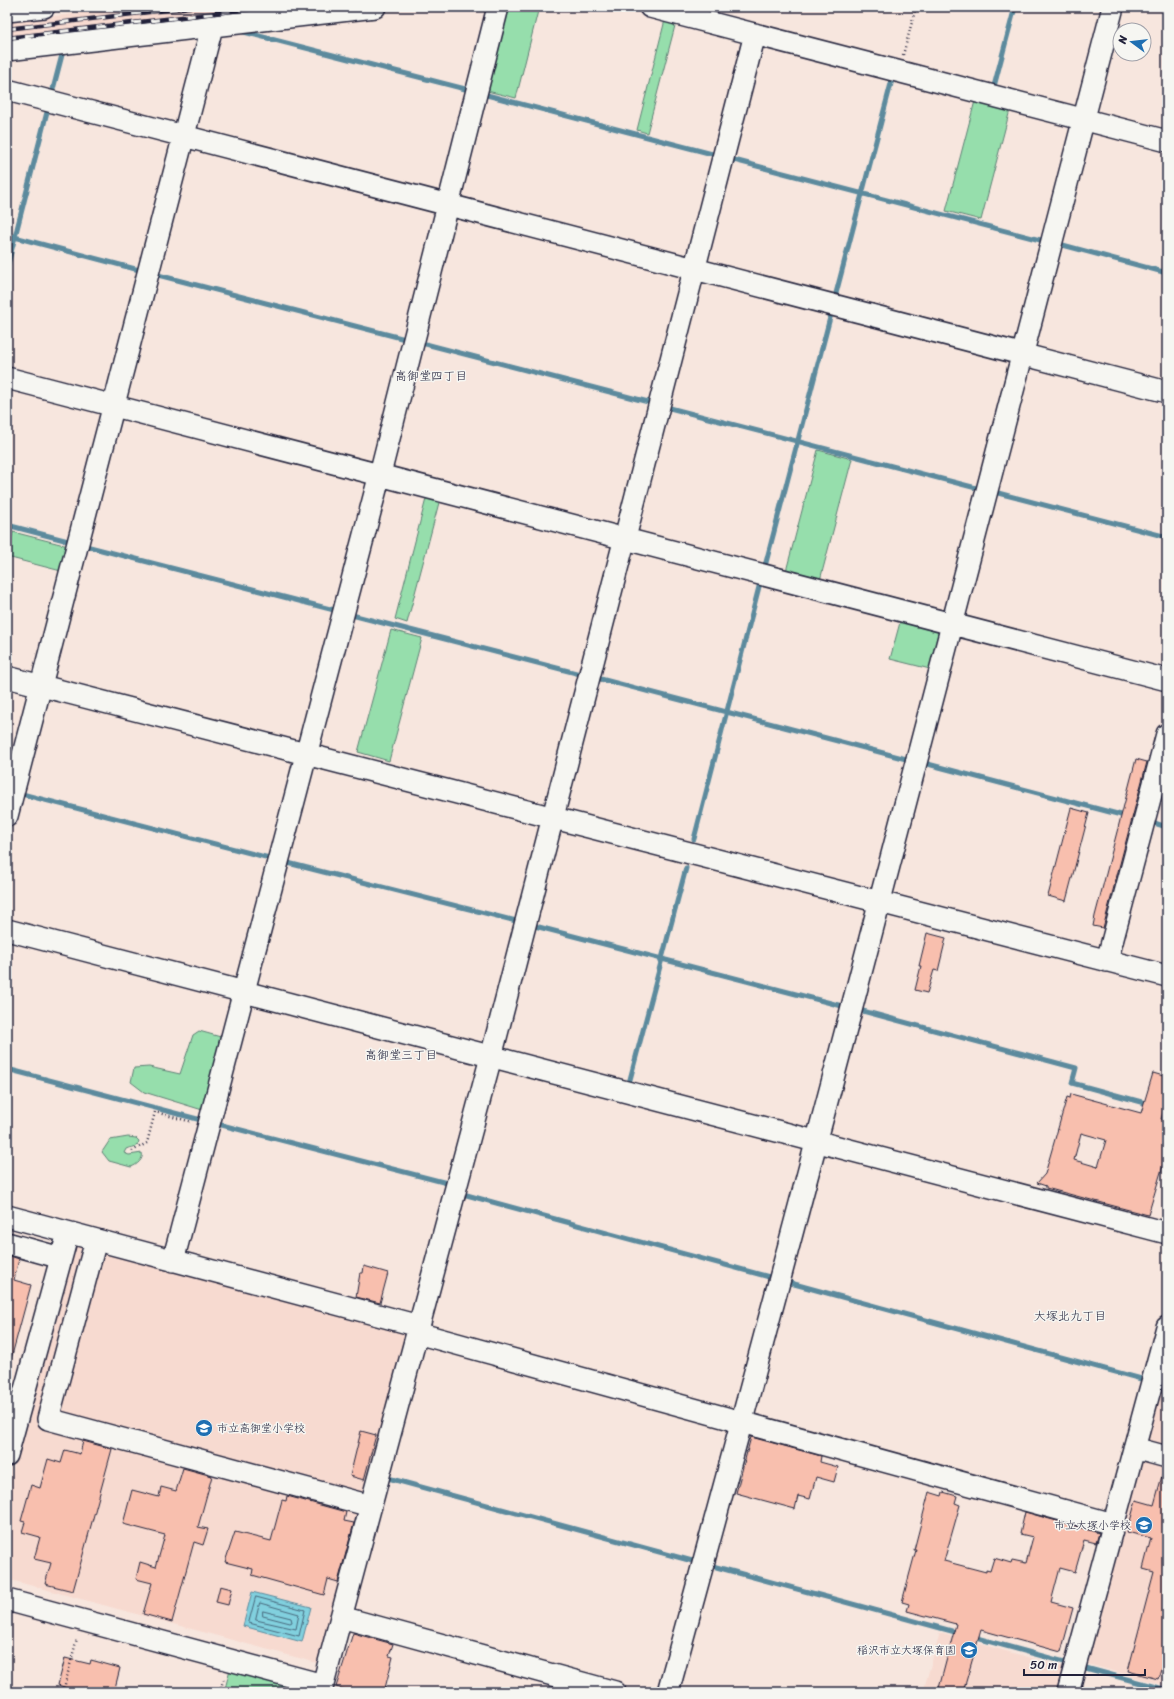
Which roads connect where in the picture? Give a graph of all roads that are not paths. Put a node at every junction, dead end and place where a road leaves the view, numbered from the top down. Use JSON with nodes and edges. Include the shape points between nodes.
{"nodes":[{"id":1,"x":44,"y":7,"type":"edge"},
{"id":2,"x":375,"y":7,"type":"edge"},
{"id":3,"x":498,"y":7,"type":"edge"},
{"id":4,"x":650,"y":7,"type":"edge"},
{"id":5,"x":1113,"y":7,"type":"edge"},
{"id":6,"x":7,"y":12,"type":"edge"},
{"id":7,"x":212,"y":27,"type":"junction"},
{"id":8,"x":755,"y":34,"type":"junction"},
{"id":9,"x":7,"y":50,"type":"edge"},
{"id":10,"x":7,"y":90,"type":"edge"},
{"id":11,"x":1083,"y":120,"type":"junction"},
{"id":12,"x":184,"y":136,"type":"junction"},
{"id":13,"x":1167,"y":141,"type":"edge"},
{"id":14,"x":448,"y":205,"type":"junction"},
{"id":15,"x":694,"y":269,"type":"junction"},
{"id":16,"x":1022,"y":354,"type":"junction"},
{"id":17,"x":7,"y":378,"type":"edge"},
{"id":18,"x":1167,"y":392,"type":"edge"},
{"id":19,"x":114,"y":405,"type":"junction"},
{"id":20,"x":380,"y":474,"type":"junction"},
{"id":21,"x":625,"y":538,"type":"junction"},
{"id":22,"x":952,"y":623,"type":"junction"},
{"id":23,"x":7,"y":677,"type":"edge"},
{"id":24,"x":1167,"y":680,"type":"edge"},
{"id":25,"x":41,"y":685,"type":"junction"},
{"id":26,"x":1167,"y":734,"type":"edge"},
{"id":27,"x":305,"y":754,"type":"junction"},
{"id":28,"x":11,"y":783,"type":"edge"},
{"id":29,"x":7,"y":816,"type":"edge"},
{"id":30,"x":552,"y":818,"type":"junction"},
{"id":31,"x":879,"y":903,"type":"junction"},
{"id":32,"x":7,"y":930,"type":"edge"},
{"id":33,"x":1108,"y":961,"type":"junction"},
{"id":34,"x":1167,"y":976,"type":"edge"},
{"id":35,"x":243,"y":992,"type":"junction"},
{"id":36,"x":491,"y":1057,"type":"junction"},
{"id":37,"x":816,"y":1141,"type":"junction"},
{"id":38,"x":7,"y":1216,"type":"edge"},
{"id":39,"x":68,"y":1233,"type":"junction"},
{"id":40,"x":1167,"y":1233,"type":"edge"},
{"id":41,"x":96,"y":1240,"type":"junction"},
{"id":42,"x":7,"y":1243,"type":"edge"},
{"id":43,"x":61,"y":1258,"type":"junction"},
{"id":44,"x":173,"y":1261,"type":"junction"},
{"id":45,"x":1167,"y":1327,"type":"edge"},
{"id":46,"x":418,"y":1330,"type":"junction"},
{"id":47,"x":742,"y":1422,"type":"junction"},
{"id":48,"x":1134,"y":1448,"type":"junction"},
{"id":49,"x":7,"y":1455,"type":"edge"},
{"id":50,"x":1167,"y":1458,"type":"edge"},
{"id":51,"x":371,"y":1506,"type":"junction"},
{"id":52,"x":1113,"y":1524,"type":"junction"},
{"id":53,"x":7,"y":1600,"type":"edge"},
{"id":54,"x":341,"y":1617,"type":"junction"},
{"id":55,"x":322,"y":1689,"type":"edge"},
{"id":56,"x":615,"y":1692,"type":"edge"},
{"id":57,"x":668,"y":1692,"type":"edge"},
{"id":58,"x":1068,"y":1692,"type":"edge"}],
"edges":[{"from":1,"to":6,"type":"street"},
{"from":2,"to":7,"type":"street"},
{"from":3,"to":14,"type":"street"},
{"from":4,"to":8,"type":"street"},
{"from":5,"to":11,"type":"street"},
{"from":7,"to":9,"type":"street"},
{"from":7,"to":12,"type":"street"},
{"from":8,"to":11,"type":"street"},
{"from":8,"to":15,"type":"street"},
{"from":10,"to":12,"type":"street"},
{"from":11,"to":13,"type":"street"},
{"from":11,"to":16,"type":"street"},
{"from":12,"to":14,"type":"street"},
{"from":12,"to":19,"type":"street"},
{"from":14,"to":15,"type":"street"},
{"from":14,"to":20,"type":"street"},
{"from":15,"to":16,"type":"street"},
{"from":15,"to":21,"type":"street"},
{"from":16,"to":18,"type":"street"},
{"from":16,"to":22,"type":"street"},
{"from":17,"to":19,"type":"street"},
{"from":19,"to":20,"type":"street"},
{"from":19,"to":25,"type":"street"},
{"from":20,"to":21,"type":"street"},
{"from":20,"to":27,"type":"street"},
{"from":21,"to":22,"type":"street"},
{"from":21,"to":30,"type":"street"},
{"from":22,"to":24,"type":"street"},
{"from":22,"to":31,"type":"street"},
{"from":23,"to":25,"type":"street"},
{"from":25,"to":27,"type":"street"},
{"from":25,"to":28,"type":"street"},
{"from":26,"to":33,"type":"street"},
{"from":27,"to":30,"type":"street"},
{"from":27,"to":35,"type":"street"},
{"from":28,"to":29,"type":"street"},
{"from":30,"to":31,"type":"street"},
{"from":30,"to":36,"type":"street"},
{"from":31,"to":33,"type":"street"},
{"from":31,"to":37,"type":"street"},
{"from":32,"to":35,"type":"street"},
{"from":33,"to":34,"type":"street"},
{"from":35,"to":36,"type":"street"},
{"from":35,"to":44,"type":"street"},
{"from":36,"to":37,"type":"street"},
{"from":36,"to":46,"type":"street"},
{"from":37,"to":40,"type":"street"},
{"from":37,"to":47,"type":"street"},
{"from":38,"to":39,"type":"street"},
{"from":39,"to":41,"type":"street"},
{"from":39,"to":43,"type":"street"},
{"from":41,"to":44,"type":"street"},
{"from":41,"to":51,"type":"street","via":[[48,1418]]},
{"from":42,"to":43,"type":"street"},
{"from":43,"to":49,"type":"street"},
{"from":44,"to":46,"type":"street"},
{"from":45,"to":48,"type":"street"},
{"from":46,"to":47,"type":"street"},
{"from":46,"to":51,"type":"street"},
{"from":47,"to":52,"type":"street"},
{"from":47,"to":57,"type":"street"},
{"from":48,"to":50,"type":"street"},
{"from":48,"to":52,"type":"street"},
{"from":51,"to":54,"type":"street"},
{"from":52,"to":58,"type":"street"},
{"from":53,"to":55,"type":"street"},
{"from":54,"to":55,"type":"street"},
{"from":54,"to":56,"type":"street"}]}
